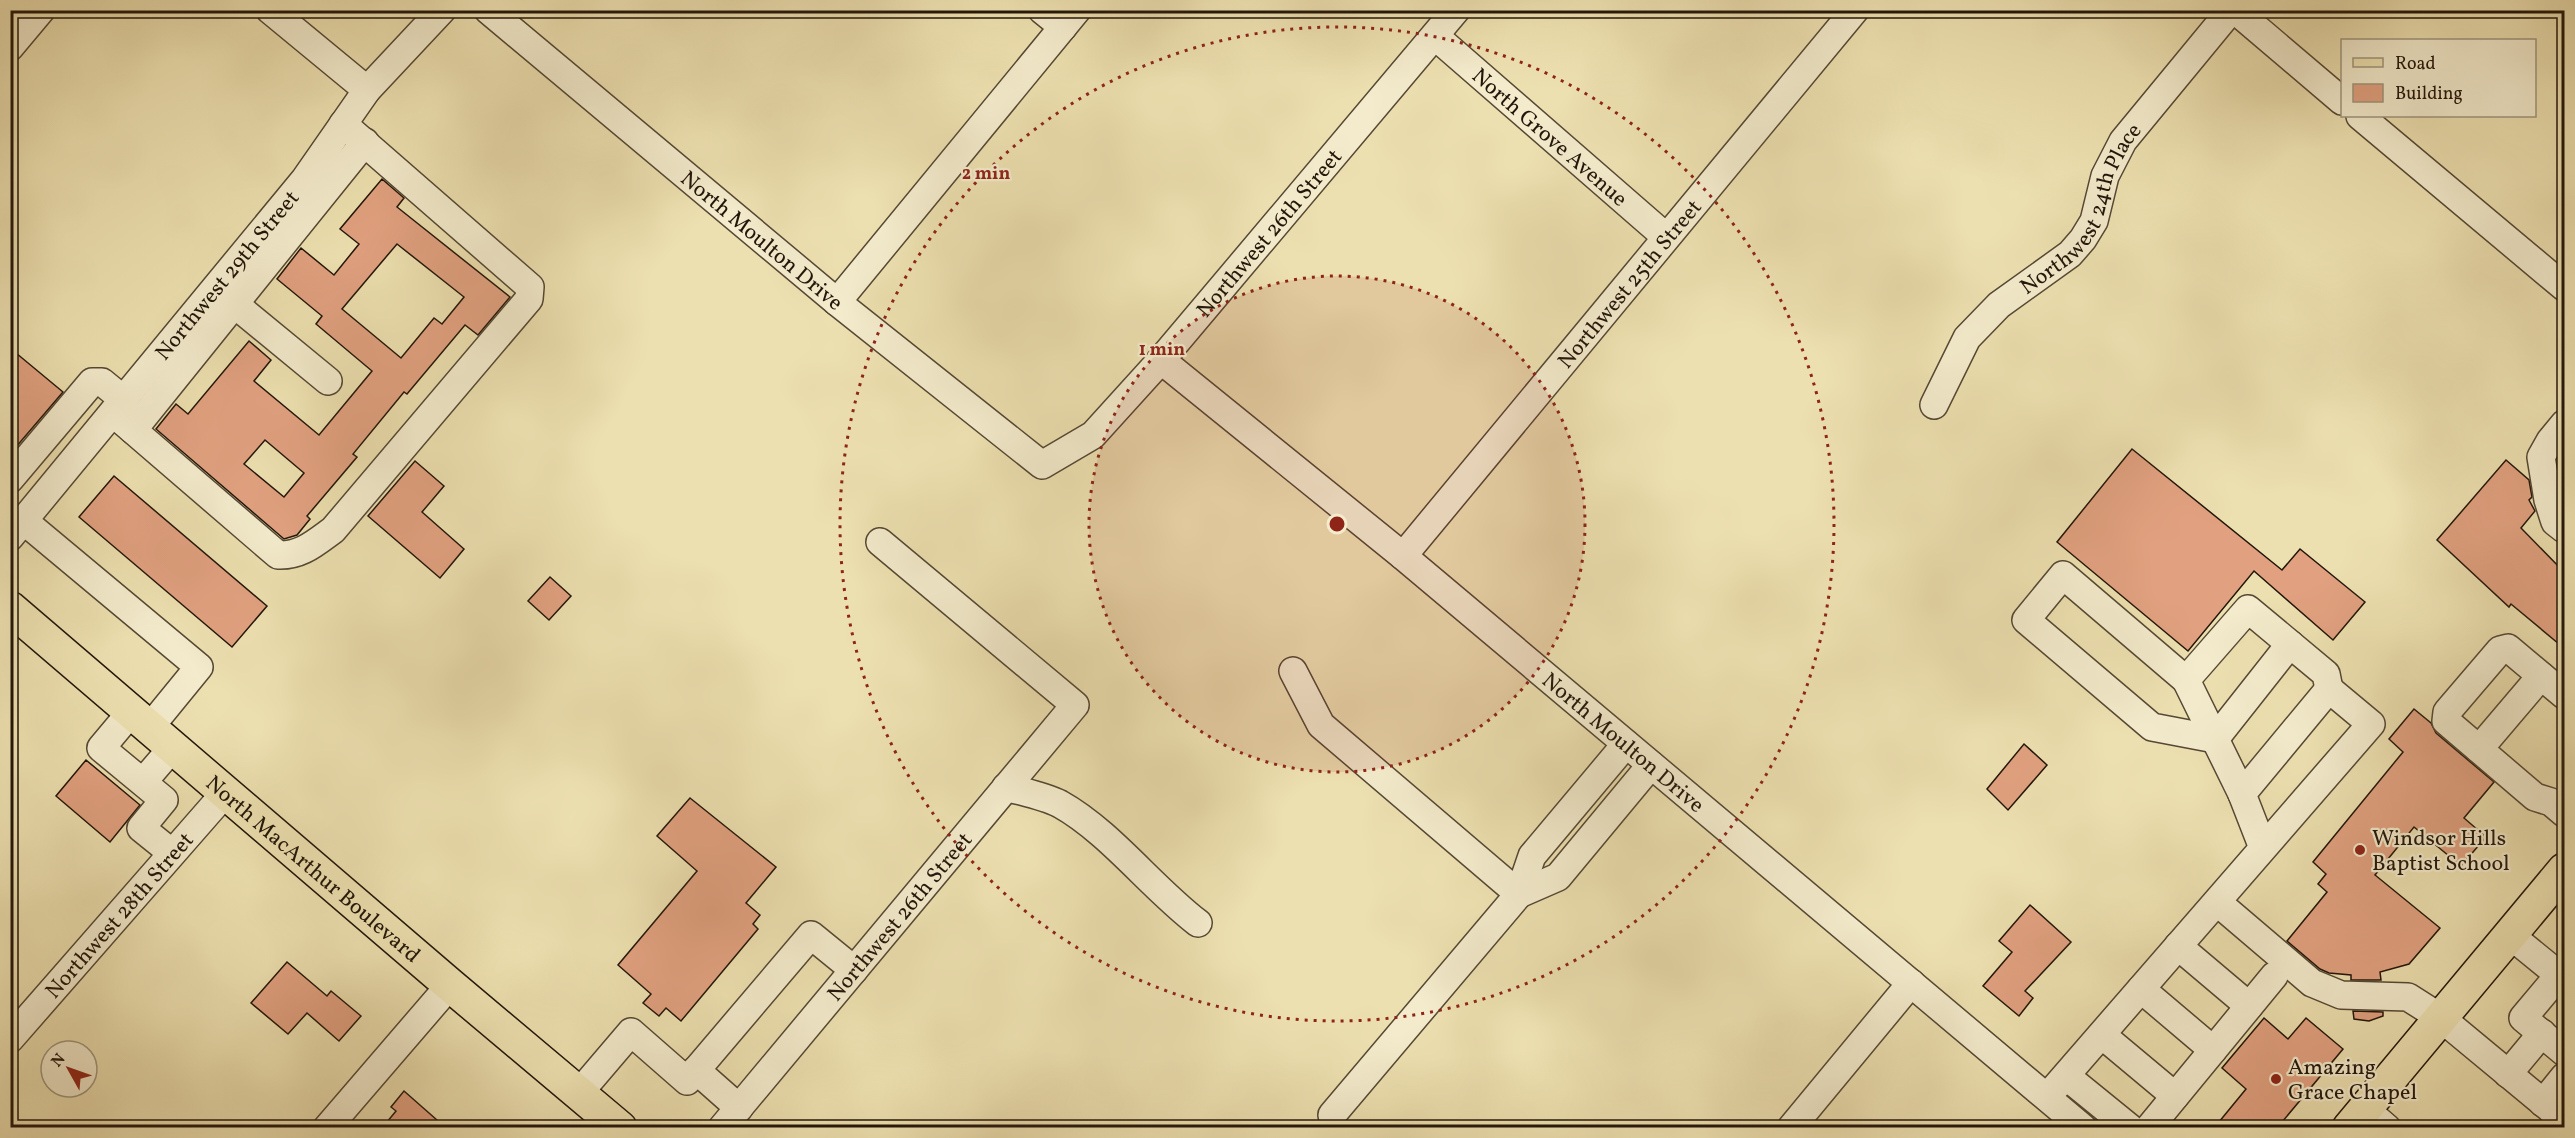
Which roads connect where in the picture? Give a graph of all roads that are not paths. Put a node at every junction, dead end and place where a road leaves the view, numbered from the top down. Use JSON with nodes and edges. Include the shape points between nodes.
{"nodes":[{"id":1,"x":41,"y":10,"type":"edge"},
{"id":2,"x":270,"y":10,"type":"edge"},
{"id":3,"x":442,"y":10,"type":"edge"},
{"id":4,"x":488,"y":10,"type":"edge"},
{"id":5,"x":1456,"y":10,"type":"edge"},
{"id":6,"x":1855,"y":10,"type":"edge"},
{"id":7,"x":2233,"y":10,"type":"edge"},
{"id":8,"x":1060,"y":16,"type":"edge"},
{"id":9,"x":1435,"y":36,"type":"junction"},
{"id":10,"x":10,"y":47,"type":"edge"},
{"id":11,"x":367,"y":90,"type":"junction"},
{"id":12,"x":2341,"y":99,"type":"edge"},
{"id":13,"x":2361,"y":117,"type":"edge"},
{"id":14,"x":343,"y":124,"type":"junction"},
{"id":15,"x":365,"y":142,"type":"junction"},
{"id":16,"x":1666,"y":237,"type":"junction"},
{"id":17,"x":2565,"y":287,"type":"edge"},
{"id":18,"x":225,"y":296,"type":"junction"},
{"id":19,"x":837,"y":302,"type":"junction"},
{"id":20,"x":1161,"y":360,"type":"junction"},
{"id":21,"x":328,"y":381,"type":"dead end"},
{"id":22,"x":1934,"y":405,"type":"dead end"},
{"id":23,"x":118,"y":406,"type":"junction"},
{"id":24,"x":2565,"y":424,"type":"edge"},
{"id":25,"x":139,"y":435,"type":"junction"},
{"id":26,"x":1042,"y":465,"type":"joint"},
{"id":27,"x":10,"y":479,"type":"edge"},
{"id":28,"x":17,"y":529,"type":"edge"},
{"id":29,"x":2565,"y":529,"type":"edge"},
{"id":30,"x":880,"y":542,"type":"dead end"},
{"id":31,"x":1403,"y":556,"type":"junction"},
{"id":32,"x":10,"y":608,"type":"edge"},
{"id":33,"x":2290,"y":644,"type":"junction"},
{"id":34,"x":1293,"y":671,"type":"dead end"},
{"id":35,"x":2541,"y":676,"type":"junction"},
{"id":36,"x":2186,"y":680,"type":"junction"},
{"id":37,"x":2329,"y":689,"type":"junction"},
{"id":38,"x":2565,"y":695,"type":"edge"},
{"id":39,"x":152,"y":728,"type":"junction"},
{"id":40,"x":2215,"y":739,"type":"junction"},
{"id":41,"x":1626,"y":744,"type":"junction"},
{"id":42,"x":2479,"y":749,"type":"junction"},
{"id":43,"x":1651,"y":765,"type":"junction"},
{"id":44,"x":143,"y":782,"type":"junction"},
{"id":45,"x":1006,"y":787,"type":"junction"},
{"id":46,"x":226,"y":792,"type":"junction"},
{"id":47,"x":2242,"y":794,"type":"junction"},
{"id":48,"x":2560,"y":800,"type":"edge"},
{"id":49,"x":1564,"y":819,"type":"junction"},
{"id":50,"x":1589,"y":839,"type":"junction"},
{"id":51,"x":2263,"y":848,"type":"junction"},
{"id":52,"x":172,"y":853,"type":"junction"},
{"id":53,"x":2565,"y":870,"type":"edge"},
{"id":54,"x":1519,"y":894,"type":"junction"},
{"id":55,"x":2217,"y":902,"type":"junction"},
{"id":56,"x":1198,"y":923,"type":"dead end"},
{"id":57,"x":2510,"y":935,"type":"junction"},
{"id":58,"x":2178,"y":946,"type":"junction"},
{"id":59,"x":854,"y":970,"type":"junction"},
{"id":60,"x":2274,"y":976,"type":"dead end"},
{"id":61,"x":1911,"y":983,"type":"junction"},
{"id":62,"x":450,"y":985,"type":"junction"},
{"id":63,"x":2141,"y":989,"type":"junction"},
{"id":64,"x":2249,"y":1006,"type":"junction"},
{"id":65,"x":2441,"y":1018,"type":"junction"},
{"id":66,"x":2542,"y":1034,"type":"junction"},
{"id":67,"x":2102,"y":1035,"type":"junction"},
{"id":68,"x":10,"y":1039,"type":"edge"},
{"id":69,"x":2213,"y":1050,"type":"junction"},
{"id":70,"x":2565,"y":1052,"type":"edge"},
{"id":71,"x":696,"y":1070,"type":"junction"},
{"id":72,"x":2508,"y":1074,"type":"junction"},
{"id":73,"x":2066,"y":1076,"type":"junction"},
{"id":74,"x":2565,"y":1077,"type":"edge"},
{"id":75,"x":579,"y":1093,"type":"junction"},
{"id":76,"x":2175,"y":1096,"type":"junction"},
{"id":77,"x":2048,"y":1097,"type":"junction"},
{"id":78,"x":2543,"y":1103,"type":"junction"},
{"id":79,"x":1332,"y":1115,"type":"dead end"},
{"id":80,"x":2565,"y":1120,"type":"edge"},
{"id":81,"x":731,"y":1121,"type":"edge"},
{"id":82,"x":2367,"y":1121,"type":"edge"},
{"id":83,"x":327,"y":1128,"type":"edge"},
{"id":84,"x":620,"y":1128,"type":"edge"},
{"id":85,"x":1791,"y":1128,"type":"edge"},
{"id":86,"x":2083,"y":1128,"type":"edge"},
{"id":87,"x":2130,"y":1128,"type":"edge"},
{"id":88,"x":2149,"y":1128,"type":"edge"}],
"edges":[{"from":1,"to":10,"type":"street"},
{"from":2,"to":11,"type":"street"},
{"from":3,"to":11,"type":"street","name":"Northwest 29th Street"},
{"from":4,"to":19,"type":"street","name":"North Moulton Drive"},
{"from":5,"to":9,"type":"street","name":"Northwest 26th Street"},
{"from":6,"to":16,"type":"street","name":"Northwest 25th Street"},
{"from":7,"to":12,"type":"street"},
{"from":7,"to":22,"type":"street","name":"Northwest 24th Place","via":[[2123,141],[2104,176],[2094,221],[2083,239],[2070,254],[1999,305],[1967,338]]},
{"from":8,"to":19,"type":"street"},
{"from":9,"to":16,"type":"street","name":"North Grove Avenue"},
{"from":9,"to":20,"type":"street","name":"Northwest 26th Street"},
{"from":11,"to":14,"type":"street","name":"Northwest 29th Street"},
{"from":13,"to":17,"type":"street"},
{"from":14,"to":15,"type":"street"},
{"from":14,"to":18,"type":"street","name":"Northwest 29th Street"},
{"from":15,"to":18,"type":"street"},
{"from":15,"to":25,"type":"street","via":[[530,286],[529,298],[333,530],[303,551],[278,555]]},
{"from":16,"to":31,"type":"street","name":"Northwest 25th Street"},
{"from":18,"to":21,"type":"street"},
{"from":18,"to":23,"type":"street","name":"Northwest 29th Street"},
{"from":18,"to":25,"type":"street"},
{"from":19,"to":26,"type":"street","name":"North Moulton Drive"},
{"from":20,"to":26,"type":"street","name":"Northwest 26th Street","via":[[1093,435]]},
{"from":20,"to":31,"type":"street","name":"North Moulton Drive"},
{"from":23,"to":25,"type":"street"},
{"from":23,"to":27,"type":"street","via":[[102,382],[92,382]]},
{"from":23,"to":28,"type":"street","name":"Northwest 29th Street"},
{"from":24,"to":29,"type":"street","via":[[2541,457],[2555,522]]},
{"from":28,"to":39,"type":"street","via":[[199,667]]},
{"from":30,"to":45,"type":"street","name":"Northwest 26th Street","via":[[1075,705]]},
{"from":31,"to":41,"type":"street","name":"North Moulton Drive"},
{"from":32,"to":39,"type":"main road","name":"North MacArthur Boulevard"},
{"from":33,"to":36,"type":"street","via":[[2248,609]]},
{"from":33,"to":37,"type":"street","via":[[2325,674]]},
{"from":33,"to":40,"type":"street"},
{"from":34,"to":54,"type":"street","via":[[1321,725]]},
{"from":35,"to":38,"type":"street"},
{"from":35,"to":42,"type":"street"},
{"from":35,"to":42,"type":"street","via":[[2508,648],[2500,650],[2447,712],[2446,722]]},
{"from":36,"to":40,"type":"street"},
{"from":36,"to":40,"type":"street","via":[[2063,575],[2026,620],[2152,727]]},
{"from":37,"to":47,"type":"street"},
{"from":37,"to":51,"type":"street","via":[[2371,724]]},
{"from":39,"to":44,"type":"street"},
{"from":39,"to":44,"type":"street","via":[[101,748]]},
{"from":39,"to":46,"type":"main road","name":"North MacArthur Boulevard"},
{"from":40,"to":47,"type":"street"},
{"from":41,"to":43,"type":"street","name":"North Moulton Drive"},
{"from":41,"to":49,"type":"street"},
{"from":42,"to":48,"type":"street","via":[[2535,796]]},
{"from":43,"to":50,"type":"street"},
{"from":43,"to":61,"type":"street","name":"North Moulton Drive"},
{"from":44,"to":52,"type":"street","via":[[164,800],[141,828]]},
{"from":45,"to":56,"type":"street","via":[[1058,803],[1083,820]]},
{"from":45,"to":59,"type":"street","name":"Northwest 26th Street"},
{"from":46,"to":52,"type":"street","name":"Northwest 28th Street"},
{"from":46,"to":62,"type":"main road","name":"North MacArthur Boulevard"},
{"from":47,"to":51,"type":"street"},
{"from":49,"to":50,"type":"street"},
{"from":49,"to":54,"type":"street","via":[[1532,856]]},
{"from":50,"to":54,"type":"street","via":[[1558,877]]},
{"from":51,"to":55,"type":"street"},
{"from":52,"to":68,"type":"street","name":"Northwest 28th Street"},
{"from":53,"to":57,"type":"main road"},
{"from":54,"to":79,"type":"street"},
{"from":55,"to":58,"type":"street"},
{"from":55,"to":65,"type":"street","via":[[2312,983],[2341,995],[2408,997]]},
{"from":57,"to":65,"type":"main road"},
{"from":57,"to":66,"type":"street","via":[[2559,975],[2523,1018]]},
{"from":58,"to":63,"type":"street"},
{"from":58,"to":64,"type":"street"},
{"from":59,"to":71,"type":"street","via":[[811,935]]},
{"from":59,"to":81,"type":"street","name":"Northwest 26th Street"},
{"from":60,"to":64,"type":"street"},
{"from":61,"to":77,"type":"street","name":"North Moulton Drive"},
{"from":61,"to":85,"type":"street"},
{"from":62,"to":75,"type":"main road","name":"North MacArthur Boulevard"},
{"from":62,"to":83,"type":"street"},
{"from":63,"to":67,"type":"street"},
{"from":63,"to":69,"type":"street"},
{"from":64,"to":69,"type":"street"},
{"from":65,"to":72,"type":"street"},
{"from":65,"to":82,"type":"main road"},
{"from":66,"to":70,"type":"street"},
{"from":66,"to":72,"type":"street"},
{"from":67,"to":73,"type":"street"},
{"from":67,"to":76,"type":"street"},
{"from":69,"to":76,"type":"street"},
{"from":71,"to":75,"type":"street","via":[[687,1081],[631,1032]]},
{"from":71,"to":81,"type":"street"},
{"from":72,"to":78,"type":"street"},
{"from":73,"to":77,"type":"street"},
{"from":73,"to":87,"type":"street"},
{"from":74,"to":78,"type":"street"},
{"from":75,"to":84,"type":"main road","name":"North MacArthur Boulevard"},
{"from":76,"to":88,"type":"street"},
{"from":77,"to":86,"type":"street","name":"North Moulton Drive"},
{"from":78,"to":80,"type":"street"}]}
